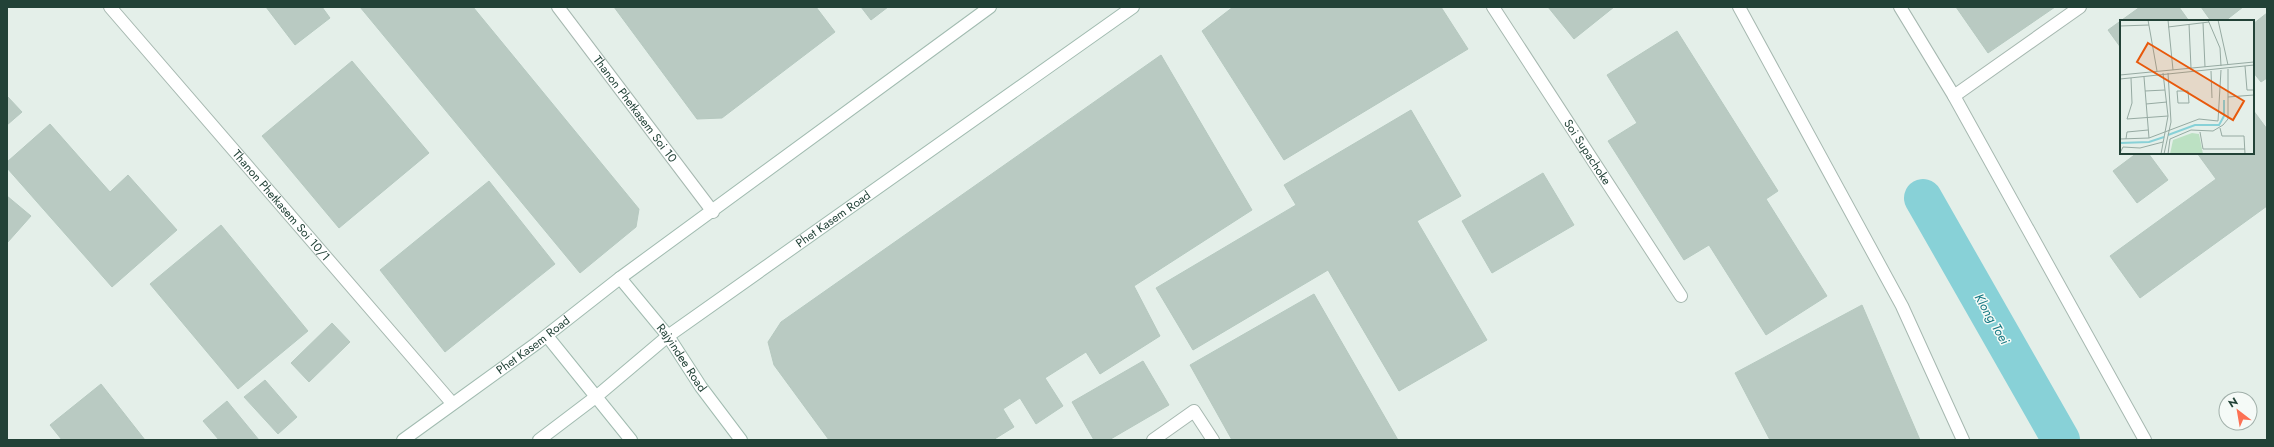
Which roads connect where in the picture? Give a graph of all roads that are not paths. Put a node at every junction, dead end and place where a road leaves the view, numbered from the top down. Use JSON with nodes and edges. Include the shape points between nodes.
{"nodes":[{"id":1,"x":110,"y":7,"type":"edge"},
{"id":2,"x":558,"y":7,"type":"edge"},
{"id":3,"x":990,"y":7,"type":"edge"},
{"id":4,"x":1133,"y":7,"type":"edge"},
{"id":5,"x":1493,"y":7,"type":"edge"},
{"id":6,"x":1740,"y":7,"type":"edge"},
{"id":7,"x":1900,"y":7,"type":"edge"},
{"id":8,"x":2080,"y":7,"type":"edge"},
{"id":9,"x":1954,"y":96,"type":"junction"},
{"id":10,"x":712,"y":212,"type":"junction"},
{"id":11,"x":620,"y":278,"type":"junction"},
{"id":12,"x":1682,"y":296,"type":"dead end"},
{"id":13,"x":547,"y":336,"type":"junction"},
{"id":14,"x":668,"y":336,"type":"junction"},
{"id":15,"x":597,"y":396,"type":"junction"},
{"id":16,"x":452,"y":404,"type":"junction"},
{"id":17,"x":403,"y":440,"type":"edge"},
{"id":18,"x":539,"y":440,"type":"edge"},
{"id":19,"x":631,"y":440,"type":"edge"},
{"id":20,"x":742,"y":440,"type":"edge"},
{"id":21,"x":1153,"y":440,"type":"edge"},
{"id":22,"x":1213,"y":440,"type":"edge"},
{"id":23,"x":1963,"y":440,"type":"edge"},
{"id":24,"x":2145,"y":440,"type":"edge"}],
"edges":[{"from":1,"to":16,"type":"street","name":"Thanon Phetkasem Soi 10/1"},
{"from":2,"to":10,"type":"street","name":"Thanon Phetkasem Soi 10"},
{"from":3,"to":10,"type":"street","name":"Phet Kasem Road"},
{"from":4,"to":14,"type":"street","name":"Phet Kasem Road"},
{"from":5,"to":12,"type":"street","name":"Soi Supachoke"},
{"from":6,"to":23,"type":"street","via":[[1902,306]]},
{"from":7,"to":9,"type":"street"},
{"from":8,"to":9,"type":"street"},
{"from":9,"to":24,"type":"street"},
{"from":10,"to":11,"type":"street","name":"Phet Kasem Road"},
{"from":11,"to":13,"type":"street","name":"Phet Kasem Road"},
{"from":11,"to":14,"type":"street","name":"Rajyindee Road"},
{"from":13,"to":15,"type":"street"},
{"from":13,"to":16,"type":"street","name":"Phet Kasem Road"},
{"from":14,"to":15,"type":"street","name":"Phet Kasem Road"},
{"from":14,"to":20,"type":"street","name":"Rajyindee Road","via":[[701,387]]},
{"from":15,"to":18,"type":"street","name":"Phet Kasem Road"},
{"from":15,"to":19,"type":"street"},
{"from":16,"to":17,"type":"street","name":"Phet Kasem Road"},
{"from":21,"to":22,"type":"street","via":[[1194,411]]}]}
